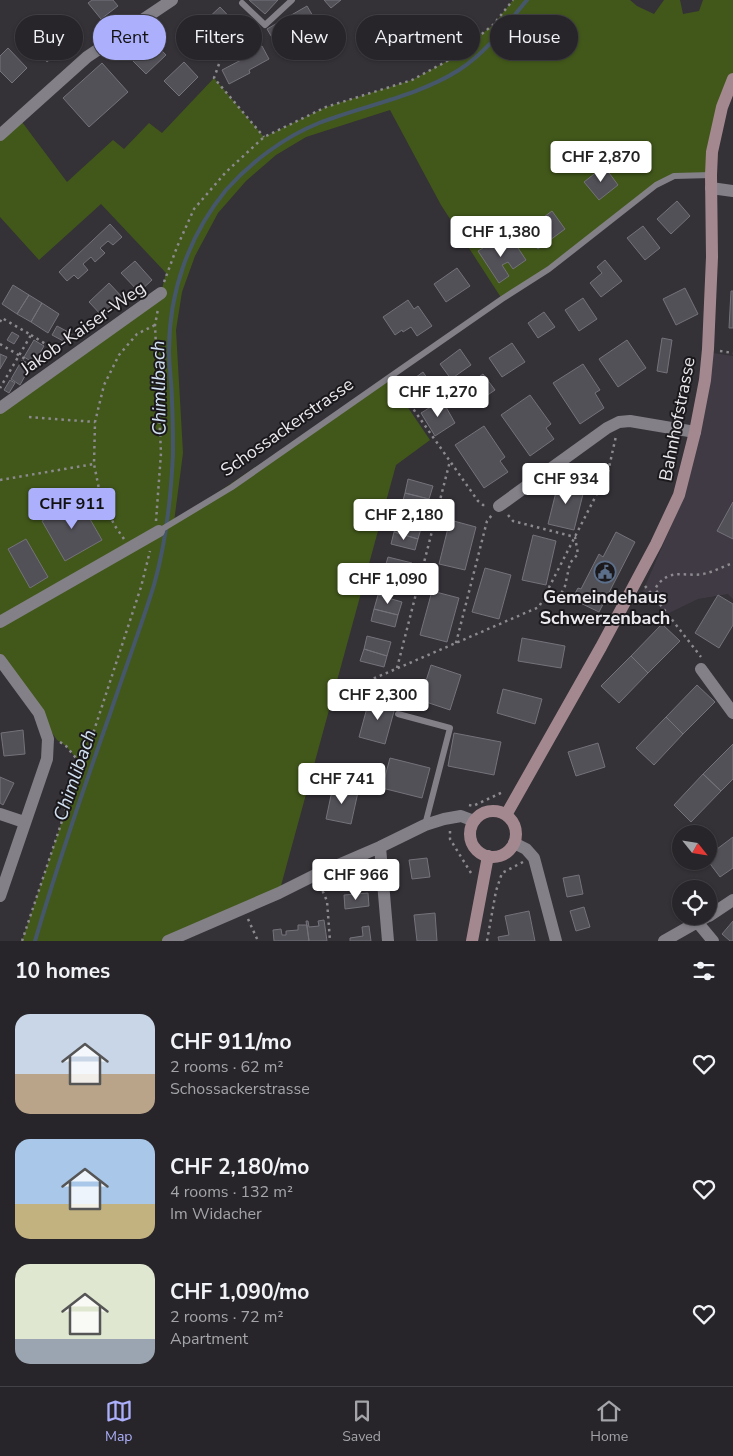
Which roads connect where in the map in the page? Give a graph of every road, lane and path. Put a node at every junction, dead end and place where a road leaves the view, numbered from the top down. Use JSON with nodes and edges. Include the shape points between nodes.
{"nodes":[{"id":1,"x":172,"y":0,"type":"edge"},
{"id":2,"x":292,"y":0,"type":"edge"},
{"id":3,"x":513,"y":0,"type":"edge"},
{"id":4,"x":242,"y":3,"type":"dead end"},
{"id":5,"x":219,"y":64,"type":"dead end"},
{"id":6,"x":733,"y":79,"type":"edge"},
{"id":7,"x":0,"y":135,"type":"edge"},
{"id":8,"x":264,"y":137,"type":"junction"},
{"id":9,"x":710,"y":175,"type":"junction"},
{"id":10,"x":711,"y":188,"type":"junction"},
{"id":11,"x":733,"y":191,"type":"edge"},
{"id":12,"x":161,"y":293,"type":"junction"},
{"id":13,"x":0,"y":322,"type":"edge"},
{"id":14,"x":155,"y":325,"type":"junction"},
{"id":15,"x":31,"y":335,"type":"junction"},
{"id":16,"x":0,"y":344,"type":"edge"},
{"id":17,"x":19,"y":355,"type":"junction"},
{"id":18,"x":70,"y":359,"type":"junction"},
{"id":19,"x":27,"y":360,"type":"dead end"},
{"id":20,"x":390,"y":376,"type":"junction"},
{"id":21,"x":0,"y":388,"type":"edge"},
{"id":22,"x":0,"y":408,"type":"edge"},
{"id":23,"x":29,"y":417,"type":"dead end"},
{"id":24,"x":95,"y":422,"type":"junction"},
{"id":25,"x":619,"y":422,"type":"junction"},
{"id":26,"x":696,"y":432,"type":"junction"},
{"id":27,"x":450,"y":462,"type":"junction"},
{"id":28,"x":94,"y":464,"type":"junction"},
{"id":29,"x":557,"y":464,"type":"junction"},
{"id":30,"x":605,"y":478,"type":"junction"},
{"id":31,"x":0,"y":480,"type":"edge"},
{"id":32,"x":499,"y":506,"type":"junction"},
{"id":33,"x":157,"y":532,"type":"junction"},
{"id":34,"x":575,"y":538,"type":"junction"},
{"id":35,"x":130,"y":547,"type":"junction"},
{"id":36,"x":733,"y":563,"type":"edge"},
{"id":37,"x":637,"y":580,"type":"junction"},
{"id":38,"x":545,"y":595,"type":"junction"},
{"id":39,"x":656,"y":599,"type":"junction"},
{"id":40,"x":0,"y":622,"type":"edge"},
{"id":41,"x":456,"y":643,"type":"junction"},
{"id":42,"x":0,"y":660,"type":"edge"},
{"id":43,"x":396,"y":668,"type":"junction"},
{"id":44,"x":701,"y":669,"type":"joint"},
{"id":45,"x":338,"y":694,"type":"dead end"},
{"id":46,"x":733,"y":713,"type":"edge"},
{"id":47,"x":398,"y":714,"type":"dead end"},
{"id":48,"x":48,"y":739,"type":"junction"},
{"id":49,"x":81,"y":764,"type":"junction"},
{"id":50,"x":0,"y":814,"type":"edge"},
{"id":51,"x":506,"y":816,"type":"junction"},
{"id":52,"x":474,"y":821,"type":"junction"},
{"id":53,"x":24,"y":822,"type":"junction"},
{"id":54,"x":425,"y":825,"type":"junction"},
{"id":55,"x":514,"y":843,"type":"junction"},
{"id":56,"x":380,"y":847,"type":"junction"},
{"id":57,"x":488,"y":856,"type":"junction"},
{"id":58,"x":534,"y":858,"type":"junction"},
{"id":59,"x":315,"y":875,"type":"junction"},
{"id":60,"x":0,"y":896,"type":"edge"},
{"id":61,"x":733,"y":900,"type":"edge"},
{"id":62,"x":243,"y":909,"type":"junction"},
{"id":63,"x":717,"y":910,"type":"edge"},
{"id":64,"x":693,"y":925,"type":"edge"},
{"id":65,"x":707,"y":925,"type":"edge"},
{"id":66,"x":22,"y":941,"type":"edge"},
{"id":67,"x":168,"y":941,"type":"edge"},
{"id":68,"x":258,"y":941,"type":"edge"},
{"id":69,"x":330,"y":941,"type":"edge"},
{"id":70,"x":388,"y":941,"type":"edge"},
{"id":71,"x":472,"y":941,"type":"edge"},
{"id":72,"x":487,"y":941,"type":"edge"},
{"id":73,"x":556,"y":941,"type":"edge"},
{"id":74,"x":664,"y":941,"type":"edge"},
{"id":75,"x":713,"y":941,"type":"edge"}],
"edges":[{"from":1,"to":7,"type":"street","via":[[87,57]]},
{"from":2,"to":4,"type":"lane","via":[[265,25]]},
{"from":3,"to":8,"type":"path","via":[[493,25],[449,60],[412,80],[326,107]]},
{"from":5,"to":8,"type":"path","via":[[214,78]]},
{"from":6,"to":9,"type":"main road","name":"Bahnhofstrasse","via":[[722,107]]},
{"from":8,"to":12,"type":"path","via":[[226,172],[194,209],[166,273]]},
{"from":9,"to":10,"type":"main road","name":"Bahnhofstrasse"},
{"from":9,"to":20,"type":"lane","name":"Schossackerstrasse","via":[[674,176],[656,185],[549,270]]},
{"from":10,"to":11,"type":"street"},
{"from":10,"to":26,"type":"main road","name":"Bahnhofstrasse","via":[[708,349]]},
{"from":12,"to":14,"type":"path"},
{"from":12,"to":18,"type":"street","name":"Jakob-Kaiser-Weg"},
{"from":13,"to":15,"type":"path","via":[[2,318]]},
{"from":14,"to":24,"type":"path","via":[[137,334],[119,355],[104,385]]},
{"from":14,"to":33,"type":"path","via":[[161,453]]},
{"from":15,"to":17,"type":"path"},
{"from":15,"to":18,"type":"path"},
{"from":16,"to":17,"type":"path"},
{"from":17,"to":19,"type":"path"},
{"from":17,"to":21,"type":"path"},
{"from":18,"to":22,"type":"street","name":"Jakob-Kaiser-Weg"},
{"from":20,"to":27,"type":"path"},
{"from":20,"to":33,"type":"lane","name":"Schossackerstrasse","via":[[232,487]]},
{"from":23,"to":24,"type":"path"},
{"from":24,"to":28,"type":"path"},
{"from":25,"to":26,"type":"street"},
{"from":25,"to":29,"type":"street"},
{"from":25,"to":30,"type":"path"},
{"from":26,"to":37,"type":"main road","name":"Bahnhofstrasse","via":[[679,495]]},
{"from":27,"to":32,"type":"path","via":[[478,502]]},
{"from":27,"to":43,"type":"path"},
{"from":28,"to":31,"type":"path"},
{"from":28,"to":35,"type":"path","via":[[101,499]]},
{"from":29,"to":30,"type":"path"},
{"from":29,"to":32,"type":"street"},
{"from":30,"to":34,"type":"path"},
{"from":32,"to":34,"type":"path","via":[[513,521]]},
{"from":32,"to":41,"type":"path","via":[[487,521]]},
{"from":33,"to":35,"type":"street","name":"Schossackerstrasse"},
{"from":33,"to":49,"type":"path","via":[[142,587]]},
{"from":34,"to":38,"type":"path"},
{"from":34,"to":38,"type":"path","via":[[578,554],[570,563],[565,586],[557,602]]},
{"from":35,"to":40,"type":"street","name":"Schossackerstrasse"},
{"from":36,"to":39,"type":"path","via":[[705,574],[676,574],[660,582],[655,589],[660,596]]},
{"from":37,"to":39,"type":"path"},
{"from":37,"to":51,"type":"main road","name":"Bahnhofstrasse"},
{"from":38,"to":41,"type":"path","via":[[538,607]]},
{"from":39,"to":44,"type":"path","via":[[707,664]]},
{"from":41,"to":43,"type":"path"},
{"from":42,"to":48,"type":"street","via":[[39,713]]},
{"from":43,"to":45,"type":"path"},
{"from":44,"to":46,"type":"street"},
{"from":47,"to":54,"type":"lane","via":[[450,728]]},
{"from":48,"to":49,"type":"path","via":[[66,746]]},
{"from":48,"to":53,"type":"street","via":[[47,759]]},
{"from":49,"to":66,"type":"path"},
{"from":50,"to":53,"type":"street"},
{"from":51,"to":52,"type":"main road","via":[[500,812],[486,812]]},
{"from":51,"to":55,"type":"main road","via":[[516,831]]},
{"from":52,"to":54,"type":"street","via":[[461,816]]},
{"from":52,"to":57,"type":"main road","via":[[470,833],[473,845]]},
{"from":53,"to":60,"type":"street"},
{"from":54,"to":56,"type":"street"},
{"from":55,"to":57,"type":"main road","via":[[500,856]]},
{"from":55,"to":58,"type":"street"},
{"from":56,"to":59,"type":"street"},
{"from":56,"to":70,"type":"street"},
{"from":57,"to":71,"type":"main road"},
{"from":58,"to":72,"type":"path","via":[[502,873]]},
{"from":58,"to":73,"type":"street"},
{"from":59,"to":62,"type":"street"},
{"from":59,"to":69,"type":"path","via":[[326,901]]},
{"from":61,"to":63,"type":"street"},
{"from":62,"to":67,"type":"street"},
{"from":62,"to":68,"type":"path"},
{"from":64,"to":74,"type":"street"},
{"from":65,"to":75,"type":"street"}]}
